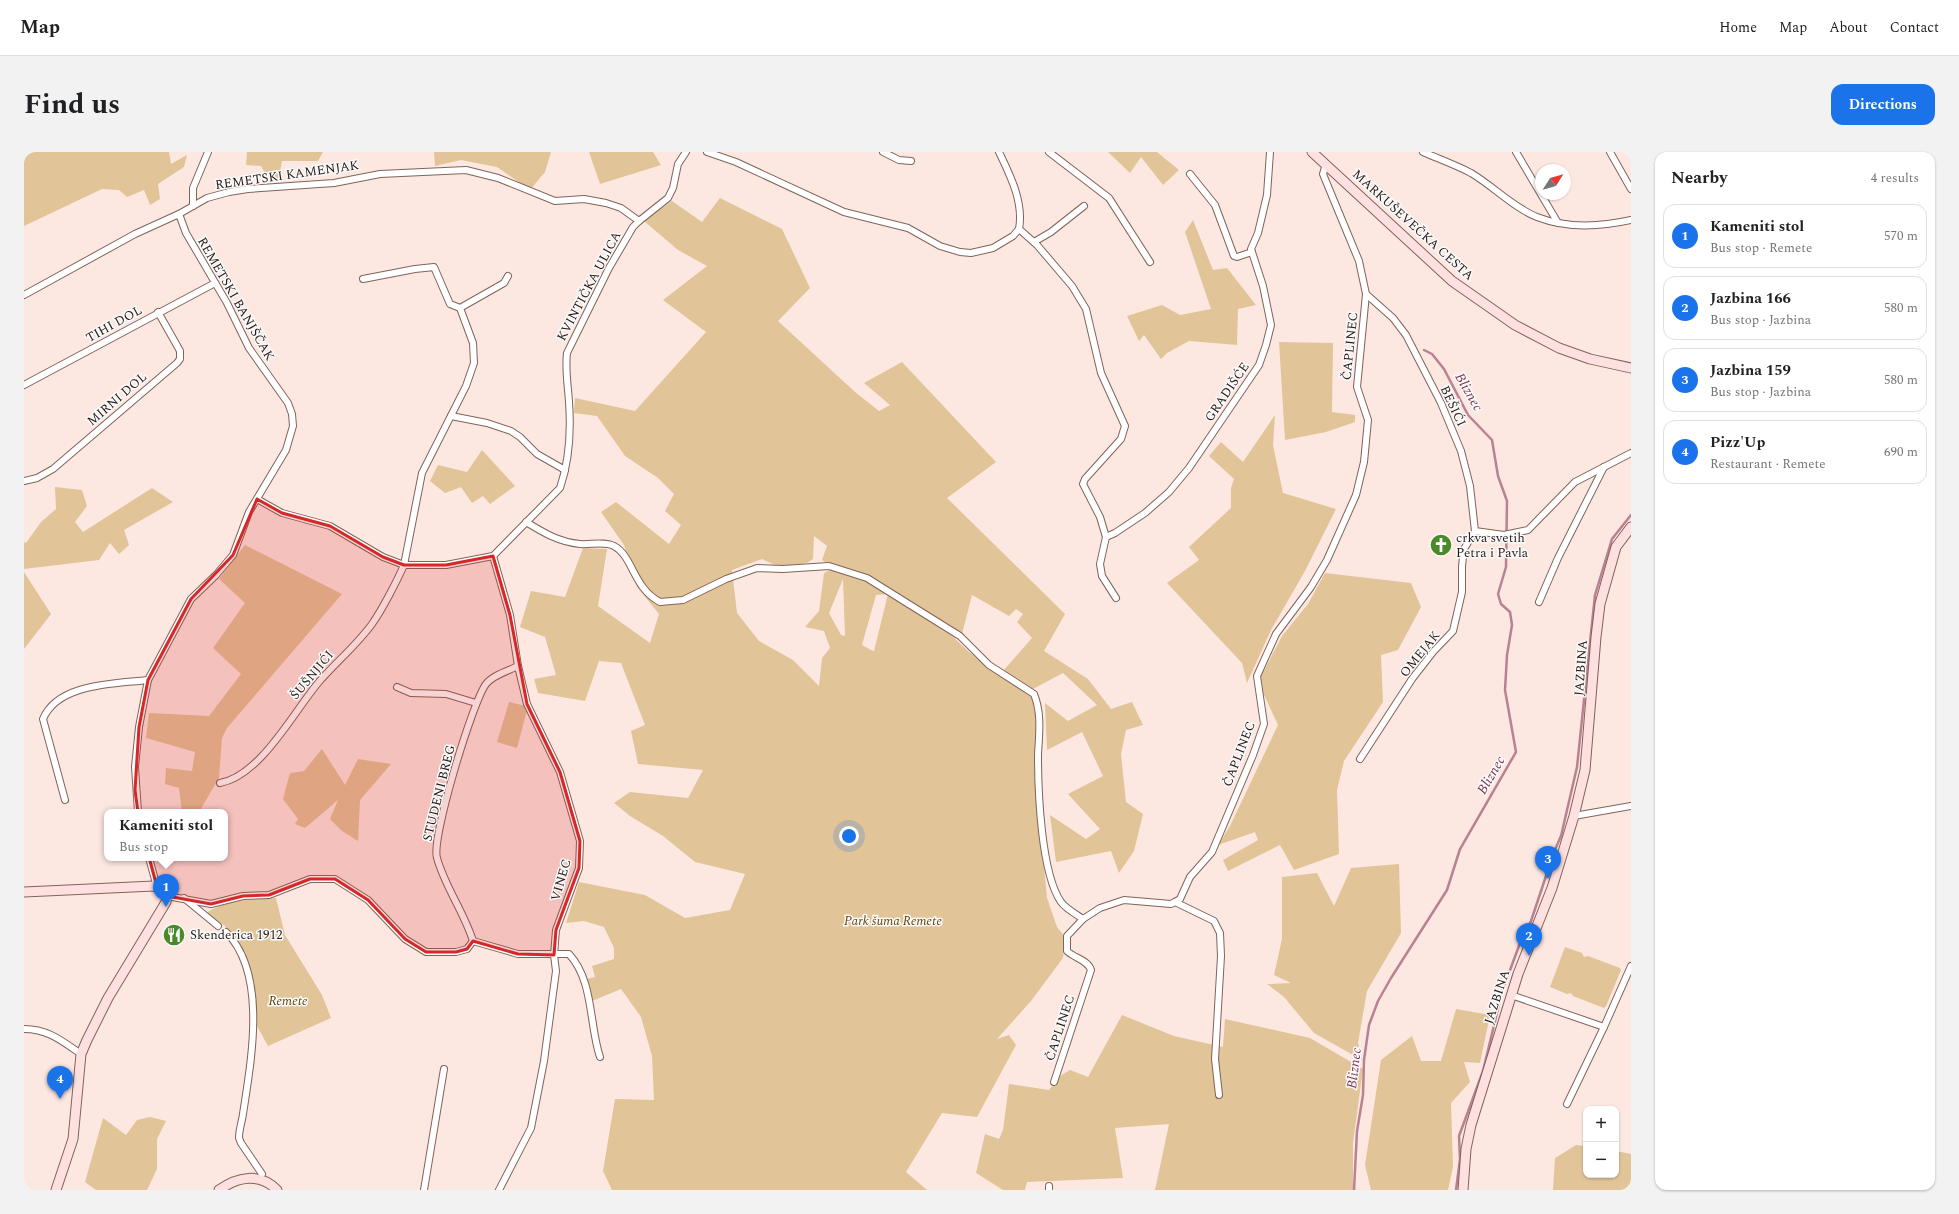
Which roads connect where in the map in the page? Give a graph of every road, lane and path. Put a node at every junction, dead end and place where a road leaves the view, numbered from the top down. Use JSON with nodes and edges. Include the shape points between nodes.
{"nodes":[{"id":1,"x":208,"y":152,"type":"edge"},
{"id":2,"x":686,"y":152,"type":"edge"},
{"id":3,"x":708,"y":152,"type":"edge"},
{"id":4,"x":883,"y":152,"type":"edge"},
{"id":5,"x":999,"y":152,"type":"edge"},
{"id":6,"x":1050,"y":152,"type":"edge"},
{"id":7,"x":1270,"y":152,"type":"edge"},
{"id":8,"x":1312,"y":152,"type":"edge"},
{"id":9,"x":1423,"y":152,"type":"edge"},
{"id":10,"x":1516,"y":152,"type":"edge"},
{"id":11,"x":1610,"y":152,"type":"edge"},
{"id":12,"x":911,"y":161,"type":"dead end"},
{"id":13,"x":1326,"y":164,"type":"junction"},
{"id":14,"x":1190,"y":174,"type":"dead end"},
{"id":15,"x":1631,"y":189,"type":"edge"},
{"id":16,"x":193,"y":206,"type":"junction"},
{"id":17,"x":1084,"y":206,"type":"dead end"},
{"id":18,"x":179,"y":214,"type":"junction"},
{"id":19,"x":1631,"y":220,"type":"edge"},
{"id":20,"x":639,"y":221,"type":"junction"},
{"id":21,"x":1558,"y":223,"type":"junction"},
{"id":22,"x":1019,"y":229,"type":"junction"},
{"id":23,"x":1034,"y":242,"type":"junction"},
{"id":24,"x":1252,"y":252,"type":"junction"},
{"id":25,"x":1150,"y":262,"type":"dead end"},
{"id":26,"x":508,"y":276,"type":"dead end"},
{"id":27,"x":363,"y":279,"type":"dead end"},
{"id":28,"x":216,"y":283,"type":"junction"},
{"id":29,"x":1366,"y":294,"type":"junction"},
{"id":30,"x":24,"y":295,"type":"edge"},
{"id":31,"x":460,"y":308,"type":"junction"},
{"id":32,"x":158,"y":312,"type":"junction"},
{"id":33,"x":1631,"y":368,"type":"edge"},
{"id":34,"x":24,"y":385,"type":"edge"},
{"id":35,"x":451,"y":416,"type":"junction"},
{"id":36,"x":1631,"y":453,"type":"edge"},
{"id":37,"x":1604,"y":467,"type":"junction"},
{"id":38,"x":565,"y":470,"type":"junction"},
{"id":39,"x":24,"y":481,"type":"edge"},
{"id":40,"x":257,"y":499,"type":"junction"},
{"id":41,"x":526,"y":522,"type":"junction"},
{"id":42,"x":1631,"y":526,"type":"edge"},
{"id":43,"x":1474,"y":530,"type":"junction"},
{"id":44,"x":1106,"y":537,"type":"junction"},
{"id":45,"x":493,"y":556,"type":"junction"},
{"id":46,"x":404,"y":565,"type":"junction"},
{"id":47,"x":1116,"y":598,"type":"dead end"},
{"id":48,"x":1539,"y":602,"type":"dead end"},
{"id":49,"x":518,"y":666,"type":"junction"},
{"id":50,"x":148,"y":680,"type":"junction"},
{"id":51,"x":397,"y":687,"type":"dead end"},
{"id":52,"x":476,"y":703,"type":"junction"},
{"id":53,"x":1360,"y":759,"type":"dead end"},
{"id":54,"x":220,"y":784,"type":"dead end"},
{"id":55,"x":65,"y":800,"type":"dead end"},
{"id":56,"x":1631,"y":806,"type":"edge"},
{"id":57,"x":138,"y":809,"type":"edge"},
{"id":58,"x":1574,"y":816,"type":"junction"},
{"id":59,"x":150,"y":861,"type":"edge"},
{"id":60,"x":158,"y":887,"type":"junction"},
{"id":61,"x":24,"y":892,"type":"edge"},
{"id":62,"x":167,"y":896,"type":"junction"},
{"id":63,"x":184,"y":898,"type":"junction"},
{"id":64,"x":1175,"y":902,"type":"junction"},
{"id":65,"x":1083,"y":919,"type":"junction"},
{"id":66,"x":218,"y":926,"type":"dead end"},
{"id":67,"x":226,"y":932,"type":"dead end"},
{"id":68,"x":473,"y":941,"type":"junction"},
{"id":69,"x":554,"y":955,"type":"junction"},
{"id":70,"x":1631,"y":966,"type":"edge"},
{"id":71,"x":1511,"y":995,"type":"junction"},
{"id":72,"x":1604,"y":1027,"type":"junction"},
{"id":73,"x":24,"y":1029,"type":"edge"},
{"id":74,"x":82,"y":1054,"type":"junction"},
{"id":75,"x":600,"y":1057,"type":"dead end"},
{"id":76,"x":444,"y":1069,"type":"dead end"},
{"id":77,"x":1054,"y":1082,"type":"dead end"},
{"id":78,"x":1219,"y":1095,"type":"dead end"},
{"id":79,"x":1567,"y":1104,"type":"dead end"},
{"id":80,"x":262,"y":1174,"type":"dead end"},
{"id":81,"x":56,"y":1190,"type":"edge"},
{"id":82,"x":219,"y":1190,"type":"edge"},
{"id":83,"x":277,"y":1190,"type":"edge"},
{"id":84,"x":424,"y":1190,"type":"edge"},
{"id":85,"x":499,"y":1190,"type":"edge"},
{"id":86,"x":1463,"y":1190,"type":"edge"}],
"edges":[{"from":1,"to":16,"type":"street","via":[[193,188]]},
{"from":2,"to":20,"type":"street","name":"KVINTIČKA ULICA","via":[[678,164],[668,198]]},
{"from":3,"to":22,"type":"street","via":[[844,212],[908,228],[940,246],[960,252],[993,248]]},
{"from":4,"to":12,"type":"street","via":[[899,160]]},
{"from":5,"to":22,"type":"street","via":[[1013,182],[1020,213]]},
{"from":6,"to":25,"type":"street","via":[[1109,198]]},
{"from":7,"to":24,"type":"street","via":[[1267,195]]},
{"from":8,"to":13,"type":"main road","name":"MARKUŠEVEČKA CESTA"},
{"from":9,"to":21,"type":"street","via":[[1470,173],[1537,217]]},
{"from":10,"to":21,"type":"street"},
{"from":11,"to":15,"type":"street"},
{"from":13,"to":29,"type":"street","via":[[1325,179],[1359,261]]},
{"from":13,"to":33,"type":"main road","name":"MARKUŠEVEČKA CESTA","via":[[1452,281],[1515,325],[1559,348],[1590,359]]},
{"from":14,"to":24,"type":"street","via":[[1214,205],[1234,256]]},
{"from":16,"to":18,"type":"street","name":"REMETSKI KAMENJAK"},
{"from":16,"to":20,"type":"street","name":"REMETSKI KAMENJAK","via":[[217,194],[248,189],[334,183],[380,174],[466,170],[498,178],[556,201],[584,199],[606,203],[621,208]]},
{"from":17,"to":23,"type":"street","via":[[1052,232]]},
{"from":18,"to":28,"type":"street","name":"REMETSKI BANJŠČAK","via":[[186,233]]},
{"from":18,"to":30,"type":"street","name":"REMETSKI KAMENJAK","via":[[145,228]]},
{"from":19,"to":21,"type":"street","via":[[1604,226]]},
{"from":20,"to":38,"type":"street","name":"KVINTIČKA ULICA","via":[[609,268],[567,353],[566,382],[570,417]]},
{"from":22,"to":23,"type":"street"},
{"from":23,"to":44,"type":"street","via":[[1072,286],[1086,309],[1101,372],[1125,426],[1121,439],[1083,484],[1100,517]]},
{"from":24,"to":44,"type":"street","name":"GRADIŠĆE","via":[[1263,286],[1271,325],[1259,365],[1189,468],[1169,492],[1145,513]]},
{"from":26,"to":31,"type":"street","via":[[504,283]]},
{"from":27,"to":31,"type":"street","via":[[434,267],[450,304]]},
{"from":28,"to":32,"type":"street","name":"TIHI DOL"},
{"from":28,"to":40,"type":"street","name":"REMETSKI BANJŠČAK","via":[[249,348],[282,393],[292,414],[290,440]]},
{"from":29,"to":43,"type":"street","name":"BEŠIĆI","via":[[1393,318],[1406,335],[1441,403],[1461,451],[1470,486]]},
{"from":29,"to":64,"type":"street","name":"ČAPLINEC","via":[[1357,387],[1368,420],[1364,462],[1356,496],[1327,560],[1311,587],[1276,634],[1257,676],[1264,724],[1253,755],[1212,852],[1190,877],[1180,899]]},
{"from":31,"to":35,"type":"street","name":"ŠUŠNJIĆI","via":[[473,343],[474,363]]},
{"from":32,"to":34,"type":"street","name":"TIHI DOL"},
{"from":32,"to":39,"type":"street","name":"MIRNI DOL","via":[[180,350],[180,359],[177,363],[50,472]]},
{"from":35,"to":38,"type":"street","via":[[511,431],[537,454]]},
{"from":35,"to":46,"type":"street","name":"ŠUŠNJIĆI","via":[[422,473]]},
{"from":36,"to":37,"type":"street"},
{"from":37,"to":43,"type":"street","via":[[1575,482],[1528,530],[1504,536]]},
{"from":37,"to":48,"type":"street"},
{"from":38,"to":41,"type":"street","name":"KVINTIČKA ULICA","via":[[557,491]]},
{"from":40,"to":46,"type":"street","via":[[282,513],[330,526],[382,557]]},
{"from":40,"to":50,"type":"street","name":"REMETSKI BANJŠČAK","via":[[249,512],[233,555],[190,599]]},
{"from":41,"to":45,"type":"street","name":"KVINTIČKA ULICA"},
{"from":41,"to":65,"type":"street","via":[[554,539],[578,544],[613,546],[625,558],[646,593],[660,602],[683,600],[726,579],[757,568],[783,570],[823,565],[867,578],[960,636],[989,665],[1034,694],[1040,724],[1040,811],[1048,869],[1062,902]]},
{"from":42,"to":58,"type":"main road","name":"JAZBINA","via":[[1616,547],[1600,604],[1585,770]]},
{"from":43,"to":53,"type":"street","name":"OMEJAK","via":[[1464,549],[1462,592],[1453,631],[1412,679]]},
{"from":44,"to":47,"type":"street","via":[[1100,564],[1102,576]]},
{"from":45,"to":46,"type":"street","via":[[446,565]]},
{"from":45,"to":49,"type":"street","name":"VINEC","via":[[510,615]]},
{"from":46,"to":54,"type":"street","name":"ŠUŠNJIĆI","via":[[372,624],[319,682],[272,746],[237,777]]},
{"from":49,"to":52,"type":"street","name":"STUDENI BREG","via":[[488,682]]},
{"from":49,"to":69,"type":"street","name":"VINEC","via":[[527,704],[560,772],[580,841],[579,868],[556,930]]},
{"from":50,"to":55,"type":"street","via":[[79,689],[64,696],[45,712],[43,719]]},
{"from":50,"to":57,"type":"street","name":"REMETSKI BANJŠČAK","via":[[135,767]]},
{"from":51,"to":52,"type":"street","via":[[411,693],[446,694]]},
{"from":52,"to":68,"type":"street","name":"STUDENI BREG","via":[[452,777],[436,856]]},
{"from":56,"to":58,"type":"street"},
{"from":58,"to":71,"type":"main road","name":"JAZBINA","via":[[1552,888]]},
{"from":59,"to":60,"type":"street"},
{"from":60,"to":61,"type":"main road"},
{"from":60,"to":62,"type":"main road"},
{"from":62,"to":63,"type":"street"},
{"from":62,"to":74,"type":"main road","via":[[166,902],[98,1016]]},
{"from":63,"to":66,"type":"street"},
{"from":63,"to":68,"type":"street","via":[[211,904],[243,896],[269,895],[310,879],[335,879],[368,900],[405,939],[426,952],[456,952],[467,949]]},
{"from":64,"to":65,"type":"street","name":"ČAPLINEC","via":[[1171,904],[1124,900],[1100,908]]},
{"from":64,"to":78,"type":"street","via":[[1214,921],[1220,933],[1215,1059]]},
{"from":65,"to":77,"type":"street","name":"ČAPLINEC","via":[[1067,936],[1066,945],[1071,956],[1088,964],[1091,970]]},
{"from":67,"to":80,"type":"street","via":[[242,955],[254,1008],[239,1138]]},
{"from":68,"to":69,"type":"street","via":[[518,954]]},
{"from":69,"to":75,"type":"street","via":[[569,954],[582,975]]},
{"from":69,"to":85,"type":"street","name":"VINEC","via":[[556,971],[543,1068],[531,1128]]},
{"from":70,"to":72,"type":"street"},
{"from":71,"to":72,"type":"street"},
{"from":71,"to":86,"type":"main road","name":"JAZBINA","via":[[1472,1125],[1466,1150]]},
{"from":72,"to":79,"type":"street"},
{"from":73,"to":74,"type":"street","via":[[39,1029]]},
{"from":74,"to":81,"type":"main road","via":[[75,1126]]},
{"from":76,"to":84,"type":"street"},
{"from":82,"to":83,"type":"main road","via":[[234,1181],[252,1178],[264,1180]]}]}
